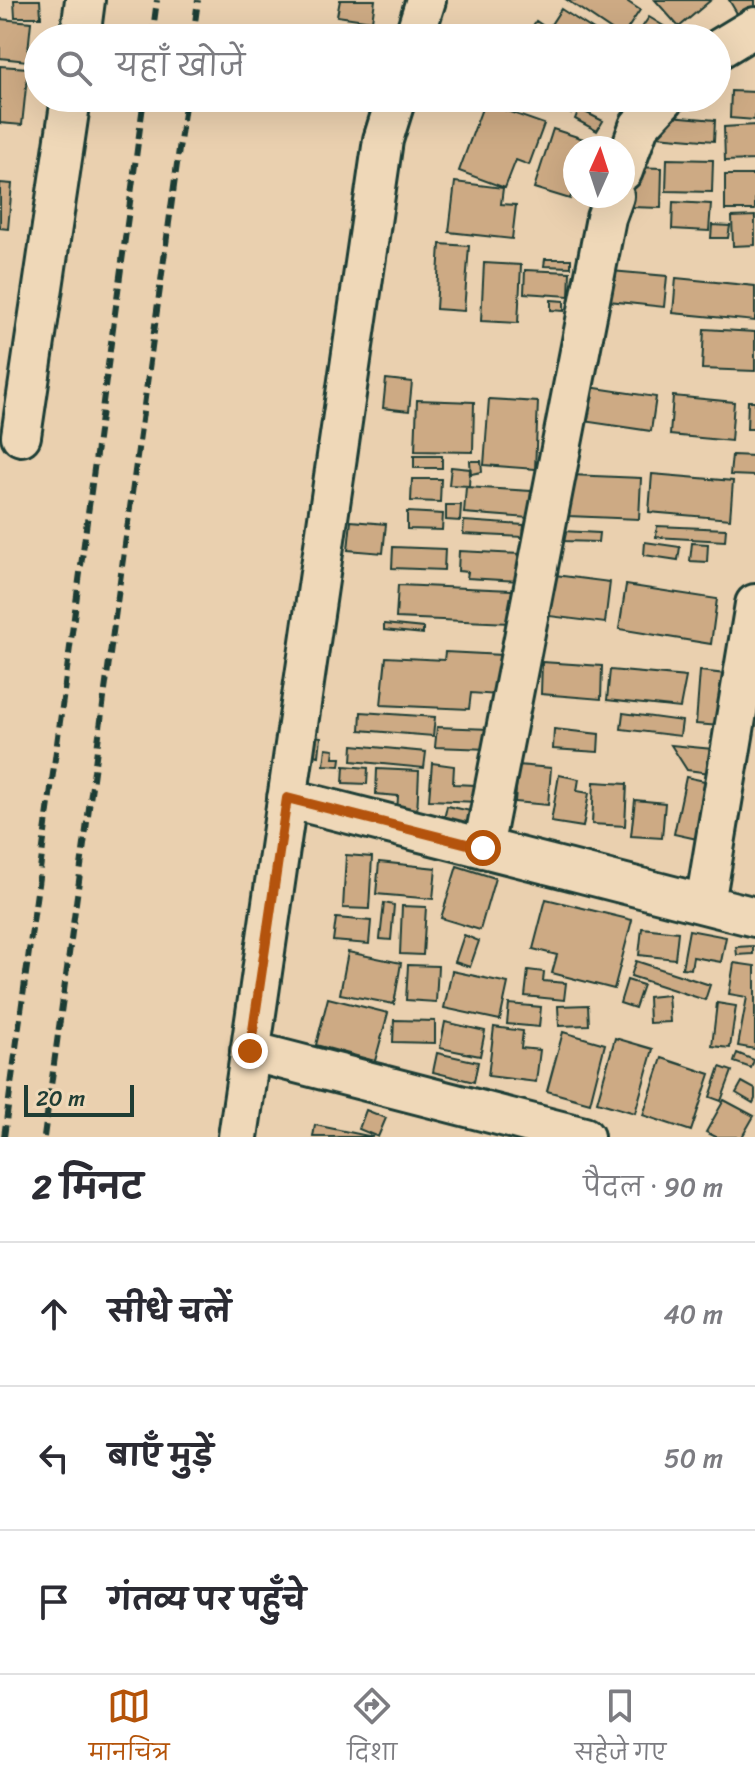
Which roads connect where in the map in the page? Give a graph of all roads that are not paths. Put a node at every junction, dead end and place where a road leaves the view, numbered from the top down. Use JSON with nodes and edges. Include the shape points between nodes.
{"nodes":[{"id":1,"x":85,"y":0,"type":"edge"},
{"id":2,"x":426,"y":0,"type":"edge"},
{"id":3,"x":82,"y":24,"type":"edge"},
{"id":4,"x":418,"y":24,"type":"edge"},
{"id":5,"x":755,"y":27,"type":"edge"},
{"id":6,"x":731,"y":42,"type":"edge"},
{"id":7,"x":69,"y":112,"type":"edge"},
{"id":8,"x":392,"y":112,"type":"edge"},
{"id":9,"x":652,"y":112,"type":"edge"},
{"id":10,"x":635,"y":137,"type":"edge"},
{"id":11,"x":610,"y":208,"type":"edge"},
{"id":12,"x":21,"y":436,"type":"dead end"},
{"id":13,"x":755,"y":604,"type":"edge"},
{"id":14,"x":287,"y":798,"type":"junction"},
{"id":15,"x":483,"y":848,"type":"junction"},
{"id":16,"x":705,"y":904,"type":"junction"},
{"id":17,"x":755,"y":917,"type":"edge"},
{"id":18,"x":250,"y":1051,"type":"junction"},
{"id":19,"x":238,"y":1137,"type":"edge"},
{"id":20,"x":584,"y":1137,"type":"edge"}],
"edges":[{"from":1,"to":3,"type":"street"},
{"from":2,"to":4,"type":"street"},
{"from":5,"to":6,"type":"street"},
{"from":7,"to":12,"type":"street"},
{"from":8,"to":14,"type":"street","via":[[383,140]]},
{"from":9,"to":10,"type":"street"},
{"from":11,"to":15,"type":"street"},
{"from":13,"to":16,"type":"street"},
{"from":14,"to":15,"type":"street"},
{"from":14,"to":18,"type":"street"},
{"from":15,"to":16,"type":"street"},
{"from":16,"to":17,"type":"street"},
{"from":18,"to":19,"type":"street"},
{"from":18,"to":20,"type":"street"}]}
